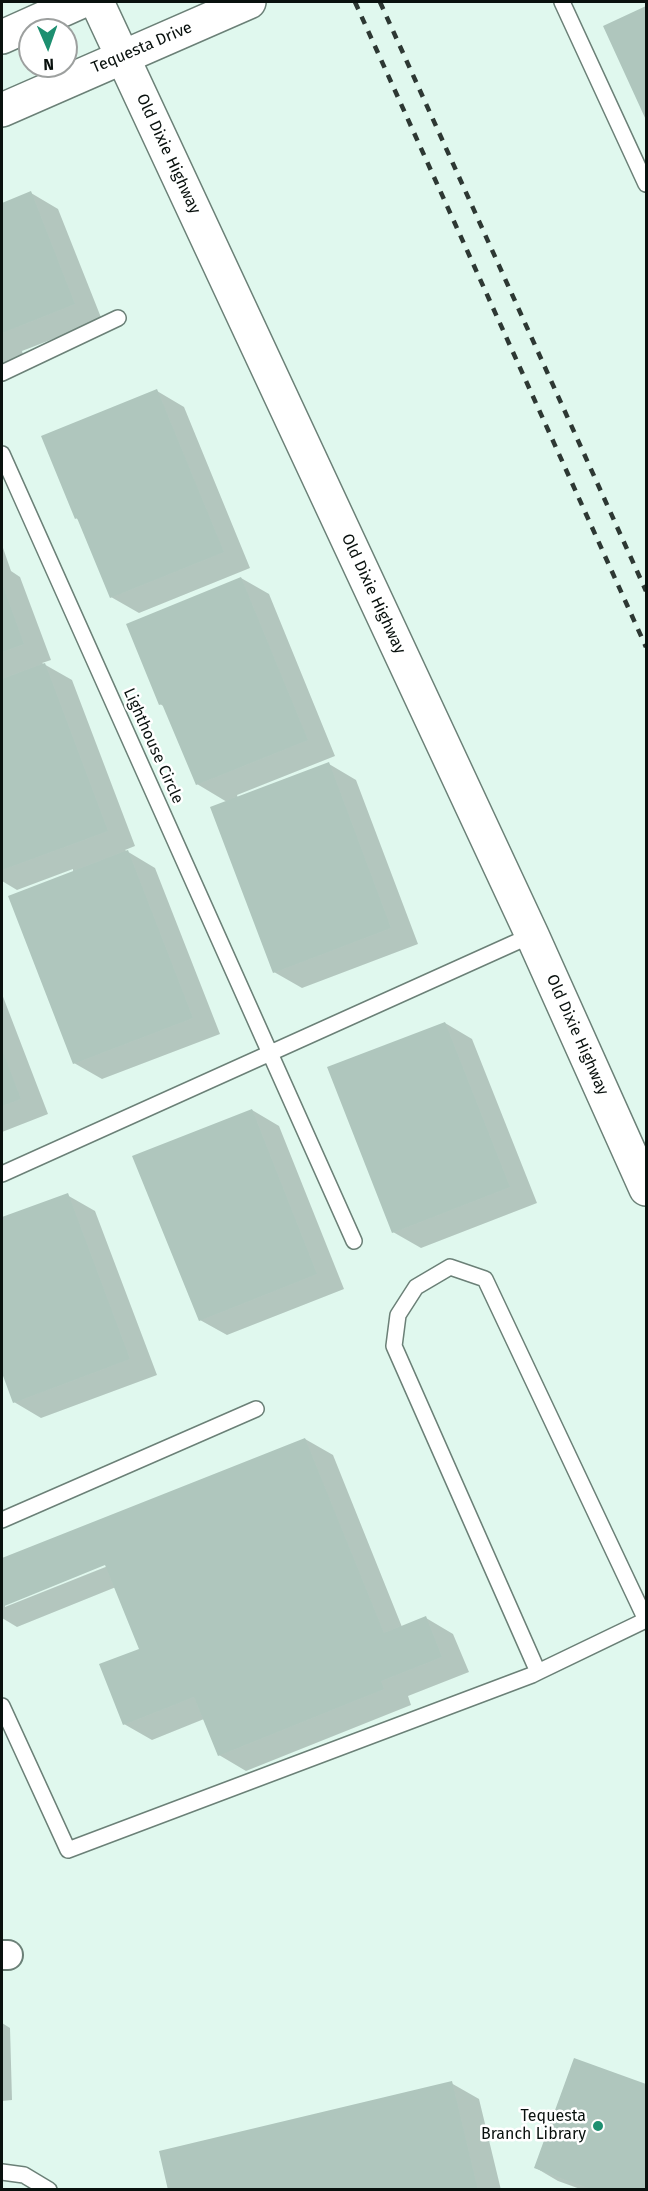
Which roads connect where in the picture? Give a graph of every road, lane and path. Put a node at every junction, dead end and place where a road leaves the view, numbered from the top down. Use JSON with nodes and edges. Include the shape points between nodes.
{"nodes":[{"id":1,"x":80,"y":2,"type":"edge"},
{"id":2,"x":97,"y":2,"type":"edge"},
{"id":3,"x":249,"y":2,"type":"edge"},
{"id":4,"x":562,"y":2,"type":"edge"},
{"id":5,"x":2,"y":37,"type":"edge"},
{"id":6,"x":122,"y":56,"type":"junction"},
{"id":7,"x":2,"y":110,"type":"edge"},
{"id":8,"x":646,"y":184,"type":"edge"},
{"id":9,"x":118,"y":318,"type":"dead end"},
{"id":10,"x":2,"y":373,"type":"edge"},
{"id":11,"x":2,"y":454,"type":"edge"},
{"id":12,"x":532,"y":935,"type":"junction"},
{"id":13,"x":271,"y":1053,"type":"junction"},
{"id":14,"x":2,"y":1174,"type":"edge"},
{"id":15,"x":646,"y":1189,"type":"edge"},
{"id":16,"x":354,"y":1241,"type":"dead end"},
{"id":17,"x":256,"y":1409,"type":"dead end"},
{"id":18,"x":2,"y":1520,"type":"edge"},
{"id":19,"x":646,"y":1620,"type":"edge"},
{"id":20,"x":538,"y":1672,"type":"junction"},
{"id":21,"x":2,"y":1706,"type":"edge"},
{"id":22,"x":2,"y":2172,"type":"edge"},
{"id":23,"x":48,"y":2190,"type":"edge"}],
"edges":[{"from":1,"to":5,"type":"street"},
{"from":2,"to":6,"type":"street","name":"Old Dixie Highway"},
{"from":3,"to":6,"type":"street","name":"Tequesta Drive"},
{"from":4,"to":8,"type":"lane"},
{"from":6,"to":7,"type":"street","name":"Tequesta Drive"},
{"from":6,"to":12,"type":"street","name":"Old Dixie Highway"},
{"from":9,"to":10,"type":"lane"},
{"from":11,"to":13,"type":"lane","name":"Lighthouse Circle"},
{"from":12,"to":13,"type":"lane"},
{"from":12,"to":15,"type":"street","name":"Old Dixie Highway"},
{"from":13,"to":14,"type":"lane"},
{"from":13,"to":16,"type":"lane","name":"Lighthouse Circle"},
{"from":17,"to":18,"type":"lane"},
{"from":19,"to":20,"type":"lane"},
{"from":19,"to":20,"type":"lane","via":[[485,1279],[450,1267],[416,1287],[398,1315],[394,1346]]},
{"from":20,"to":21,"type":"lane","via":[[68,1850]]},
{"from":22,"to":23,"type":"lane","via":[[24,2175]]}]}
